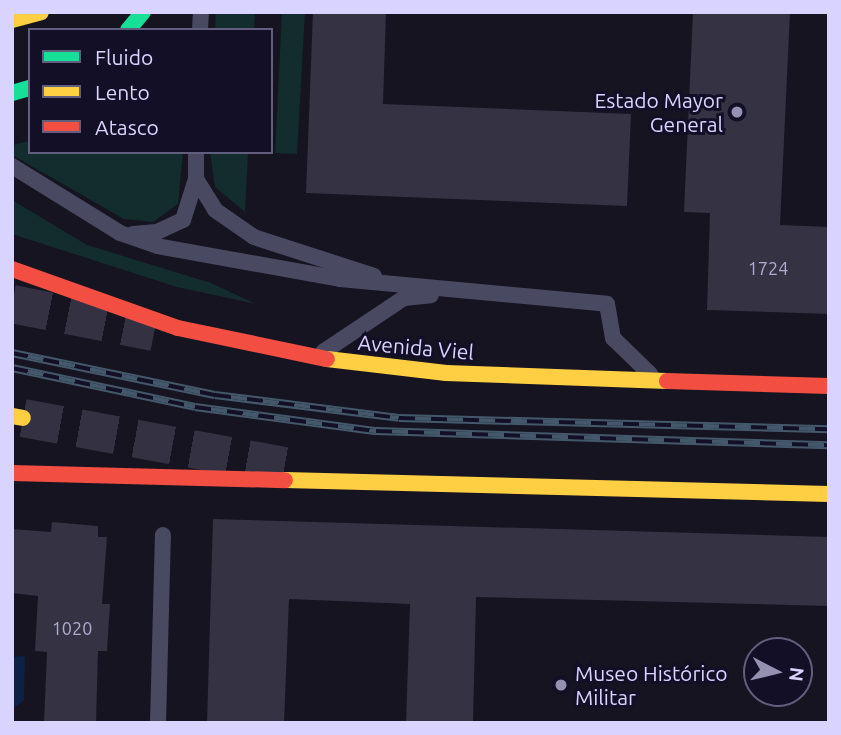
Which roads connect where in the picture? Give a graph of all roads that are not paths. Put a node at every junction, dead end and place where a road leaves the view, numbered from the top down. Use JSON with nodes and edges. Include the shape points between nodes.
{"nodes":[{"id":1,"x":41,"y":12,"type":"edge"},
{"id":2,"x":143,"y":12,"type":"edge"},
{"id":3,"x":12,"y":20,"type":"edge"},
{"id":4,"x":130,"y":28,"type":"edge"},
{"id":5,"x":196,"y":154,"type":"edge"},
{"id":6,"x":12,"y":166,"type":"edge"},
{"id":7,"x":196,"y":179,"type":"junction"},
{"id":8,"x":120,"y":233,"type":"junction"},
{"id":9,"x":12,"y":269,"type":"edge"},
{"id":10,"x":396,"y":284,"type":"junction"},
{"id":11,"x":455,"y":292,"type":"junction"},
{"id":12,"x":315,"y":358,"type":"junction"},
{"id":13,"x":660,"y":383,"type":"junction"},
{"id":14,"x":829,"y":386,"type":"edge"},
{"id":15,"x":12,"y":473,"type":"edge"},
{"id":16,"x":829,"y":494,"type":"edge"},
{"id":17,"x":163,"y":535,"type":"dead end"},
{"id":18,"x":158,"y":723,"type":"edge"}],
"edges":[{"from":1,"to":3,"type":"main road"},
{"from":2,"to":4,"type":"main road"},
{"from":5,"to":7,"type":"lane"},
{"from":6,"to":8,"type":"lane"},
{"from":7,"to":8,"type":"lane","via":[[183,220],[146,235]]},
{"from":7,"to":10,"type":"lane","via":[[215,210],[254,237]]},
{"from":8,"to":10,"type":"lane","via":[[262,267]]},
{"from":9,"to":12,"type":"main road","name":"Avenida Viel","via":[[178,328]]},
{"from":10,"to":11,"type":"lane"},
{"from":11,"to":12,"type":"lane","via":[[404,298]]},
{"from":11,"to":13,"type":"lane","via":[[607,304],[612,338]]},
{"from":12,"to":13,"type":"main road","name":"Avenida Viel","via":[[446,373]]},
{"from":13,"to":14,"type":"main road","name":"Avenida Viel"},
{"from":15,"to":16,"type":"main road"},
{"from":17,"to":18,"type":"lane"}]}
